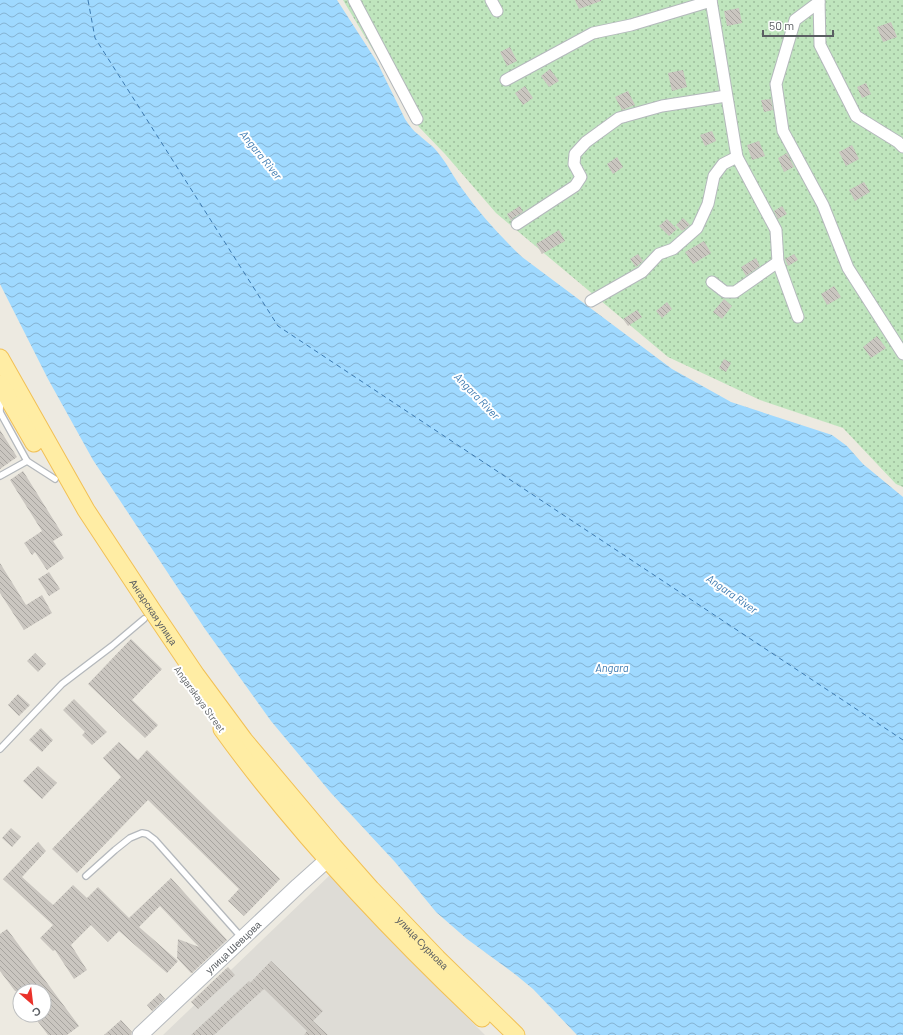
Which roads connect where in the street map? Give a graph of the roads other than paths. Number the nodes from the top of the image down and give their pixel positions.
1 (354, 0) edge
2 (491, 0) edge
3 (711, 0) edge
4 (819, 1) edge
5 (497, 11) dead end
6 (506, 80) dead end
7 (726, 96) junction
8 (417, 119) dead end
9 (903, 147) edge
10 (737, 157) junction
11 (517, 224) dead end
12 (778, 262) junction
13 (712, 282) dead end
14 (592, 301) dead end
15 (798, 317) dead end
16 (903, 354) edge
17 (0, 358) edge
18 (1, 385) edge
19 (0, 411) edge
20 (27, 461) junction
21 (0, 476) edge
22 (55, 479) junction
23 (144, 619) junction
24 (0, 749) edge
25 (330, 854) junction
26 (86, 876) dead end
27 (242, 939) junction
28 (140, 1035) edge
29 (500, 1035) edge
30 (516, 1035) edge

1 - 8 street
2 - 5 street
3 - 6 street
3 - 7 street
4 - 9 street
4 - 16 street
7 - 10 street
7 - 11 street
10 - 12 street
10 - 14 street
12 - 13 street
12 - 15 street
17 - 25 main road, Ангарская улица
18 - 19 lane
18 - 22 main road, Angarskaya Street
19 - 20 lane
20 - 21 lane
20 - 22 lane
22 - 23 main road, Angarskaya Street
23 - 24 lane
23 - 25 main road, Angarskaya Street
25 - 27 main road, улица Шевцова
25 - 29 main road, улица Сурнова
25 - 30 main road, улица Сурнова
26 - 27 lane
27 - 28 main road, улица Шевцова

